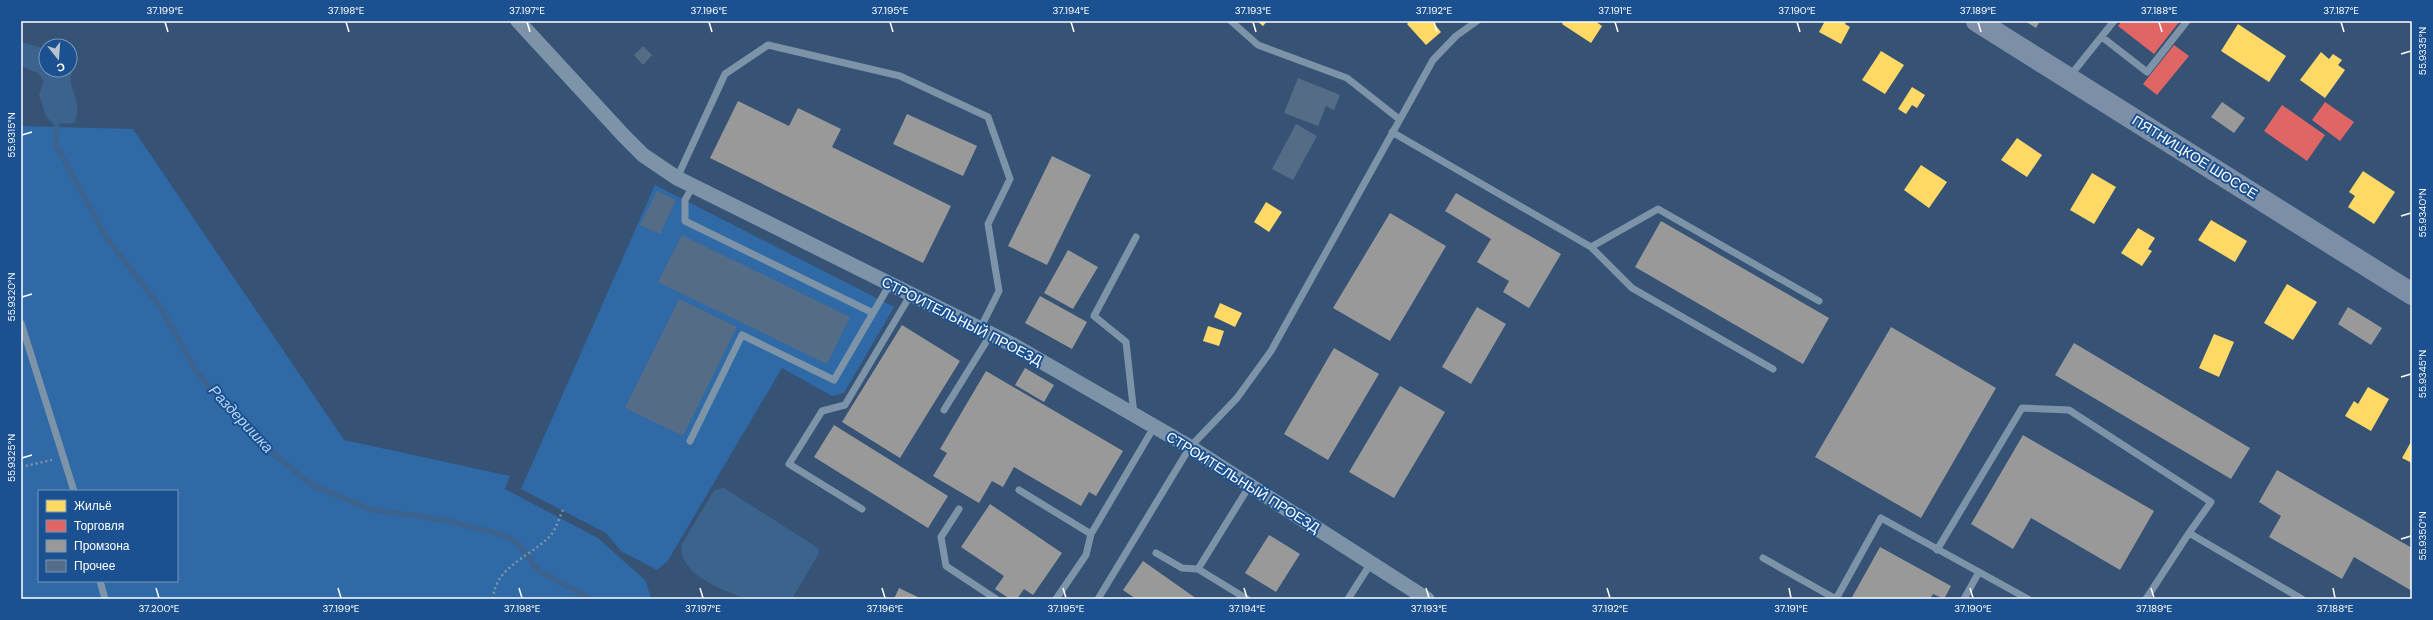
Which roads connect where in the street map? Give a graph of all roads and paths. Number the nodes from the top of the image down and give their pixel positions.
1 (518, 21) edge
2 (1231, 21) edge
3 (1477, 21) edge
4 (1977, 21) edge
5 (2114, 21) edge
6 (2187, 21) edge
7 (2102, 37) junction
8 (2069, 78) junction
9 (1399, 119) junction
10 (1392, 132) junction
11 (678, 178) junction
12 (693, 186) junction
13 (1136, 237) dead end
14 (1591, 247) junction
15 (890, 284) junction
16 (911, 294) junction
17 (2412, 294) edge
18 (1819, 302) dead end
19 (873, 313) junction
20 (21, 323) edge
21 (986, 331) junction
22 (1773, 369) dead end
23 (944, 410) dead end
24 (1134, 415) junction
25 (1154, 427) junction
26 (690, 441) dead end
27 (1190, 447) junction
28 (64, 457) junction
29 (21, 468) edge
30 (1250, 485) junction
31 (74, 490) edge
32 (1019, 490) dead end
33 (862, 509) dead end
34 (959, 509) dead end
35 (563, 510) dead end
36 (2189, 533) junction
37 (1091, 534) junction
38 (1937, 550) junction
39 (1156, 553) dead end
40 (1763, 558) dead end
41 (1371, 563) junction
42 (1198, 569) junction
43 (1979, 572) junction
44 (100, 582) edge
45 (106, 599) edge
46 (493, 599) edge
47 (996, 599) edge
48 (1056, 599) edge
49 (1098, 599) edge
50 (1247, 599) edge
51 (1348, 599) edge
52 (1427, 599) edge
53 (1836, 599) edge
54 (1964, 599) edge
55 (2028, 599) edge
56 (2146, 599) edge
57 (2302, 599) edge

1 - 11 street, СТРОИТЕЛЬНЫЙ ПРОЕЗД
2 - 9 lane
3 - 9 lane
4 - 8 main road, ПЯТНИЦКОЕ ШОССЕ
5 - 7 lane
6 - 7 lane
7 - 8 lane
8 - 17 main road, ПЯТНИЦКОЕ ШОССЕ
9 - 10 lane
10 - 14 lane
10 - 27 lane
11 - 12 street, СТРОИТЕЛЬНЫЙ ПРОЕЗД
11 - 21 lane
12 - 15 street, СТРОИТЕЛЬНЫЙ ПРОЕЗД
12 - 19 lane
13 - 24 lane
14 - 18 lane
14 - 22 lane
15 - 16 street, СТРОИТЕЛЬНЫЙ ПРОЕЗД
15 - 19 lane
16 - 21 street, СТРОИТЕЛЬНЫЙ ПРОЕЗД
16 - 33 lane
19 - 26 lane
20 - 28 lane
21 - 23 lane
21 - 24 street, СТРОИТЕЛЬНЫЙ ПРОЕЗД
24 - 25 street, СТРОИТЕЛЬНЫЙ ПРОЕЗД
25 - 27 street, СТРОИТЕЛЬНЫЙ ПРОЕЗД
25 - 37 lane
27 - 30 street, СТРОИТЕЛЬНЫЙ ПРОЕЗД
27 - 49 lane
28 - 29 path
28 - 31 lane
30 - 41 street, СТРОИТЕЛЬНЫЙ ПРОЕЗД
30 - 42 lane
32 - 37 lane
34 - 47 lane
35 - 46 path
36 - 38 lane
36 - 56 lane
36 - 57 lane
37 - 48 lane
38 - 43 lane
38 - 53 lane
39 - 42 lane
40 - 53 lane
41 - 51 lane
41 - 52 street, СТРОИТЕЛЬНЫЙ ПРОЕЗД
42 - 50 lane
43 - 54 lane
43 - 55 lane
44 - 45 lane

